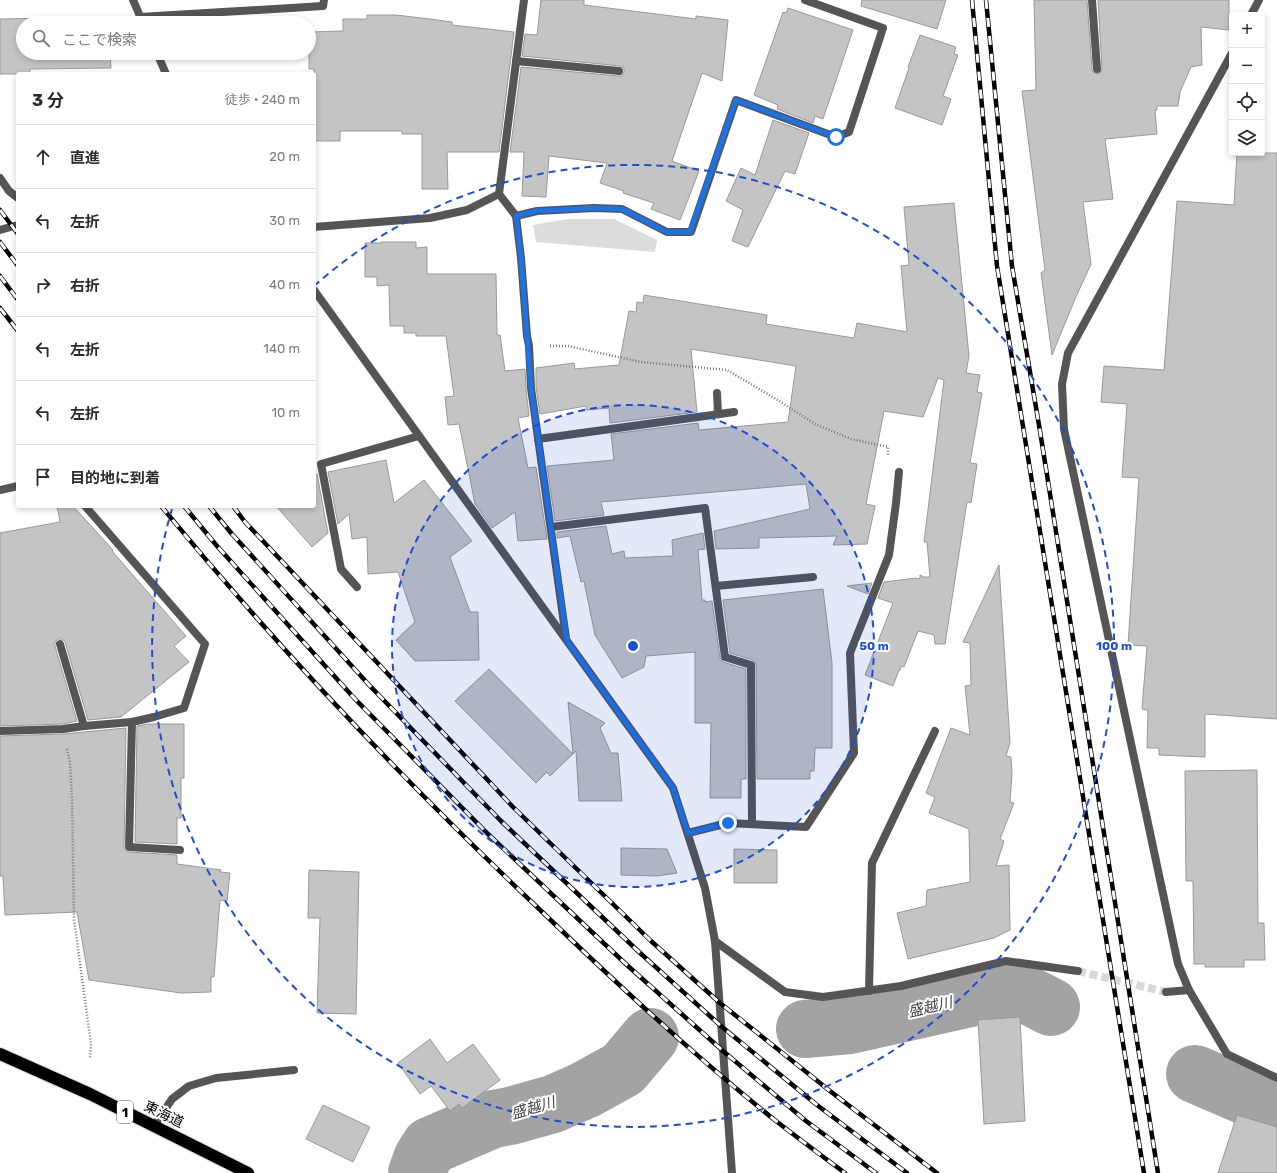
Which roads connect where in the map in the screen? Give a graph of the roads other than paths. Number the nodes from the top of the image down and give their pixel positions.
1 (132, 0) edge
2 (324, 0) edge
3 (524, 0) edge
4 (805, 0) edge
5 (1092, 0) edge
6 (1259, 0) edge
7 (1253, 12) edge
8 (140, 16) edge
9 (194, 16) edge
10 (1229, 58) edge
11 (160, 60) edge
12 (516, 61) junction
13 (1096, 69) dead end
14 (165, 72) edge
15 (619, 72) dead end
16 (0, 178) edge
17 (499, 194) junction
18 (16, 196) edge
19 (516, 216) junction
20 (16, 226) edge
21 (316, 227) edge
22 (0, 230) edge
23 (316, 293) edge
24 (717, 393) dead end
25 (734, 412) dead end
26 (718, 414) junction
27 (419, 436) junction
28 (538, 439) junction
29 (899, 472) dead end
30 (16, 486) edge
31 (0, 490) edge
32 (87, 508) edge
33 (551, 527) junction
34 (813, 576) dead end
35 (716, 586) junction
36 (357, 587) dead end
37 (567, 641) junction
38 (60, 644) dead end
39 (132, 722) junction
40 (84, 726) junction
41 (0, 731) edge
42 (935, 731) dead end
43 (752, 824) junction
44 (688, 833) junction
45 (180, 850) dead end
46 (715, 941) junction
47 (1078, 971) tunnel mouth
48 (1189, 990) junction
49 (869, 991) junction
50 (1166, 992) tunnel mouth
51 (0, 1054) edge
52 (294, 1070) dead end
53 (1277, 1078) edge
54 (154, 1126) junction
55 (248, 1173) edge
56 (732, 1173) edge

1 - 8 street
2 - 9 street
3 - 12 street
4 - 19 street
5 - 13 street
6 - 7 street
10 - 48 street
11 - 14 street
12 - 15 street
12 - 17 street
16 - 18 street
17 - 19 street
17 - 21 street
19 - 28 street
20 - 22 street
23 - 27 street
24 - 26 street
25 - 26 street
26 - 28 street
27 - 36 street
27 - 37 street
28 - 33 street
29 - 43 street
30 - 31 street
32 - 39 street
33 - 35 street
33 - 37 street
34 - 35 street
35 - 43 street
37 - 44 street
38 - 40 street
39 - 40 street
39 - 45 street
40 - 41 street
42 - 49 street
43 - 44 street
44 - 46 street
46 - 49 street
46 - 56 street
47 - 49 street
48 - 50 street
48 - 53 street
51 - 54 highway, 東海道 / 1
52 - 54 street
54 - 55 highway, 東海道 / 1

